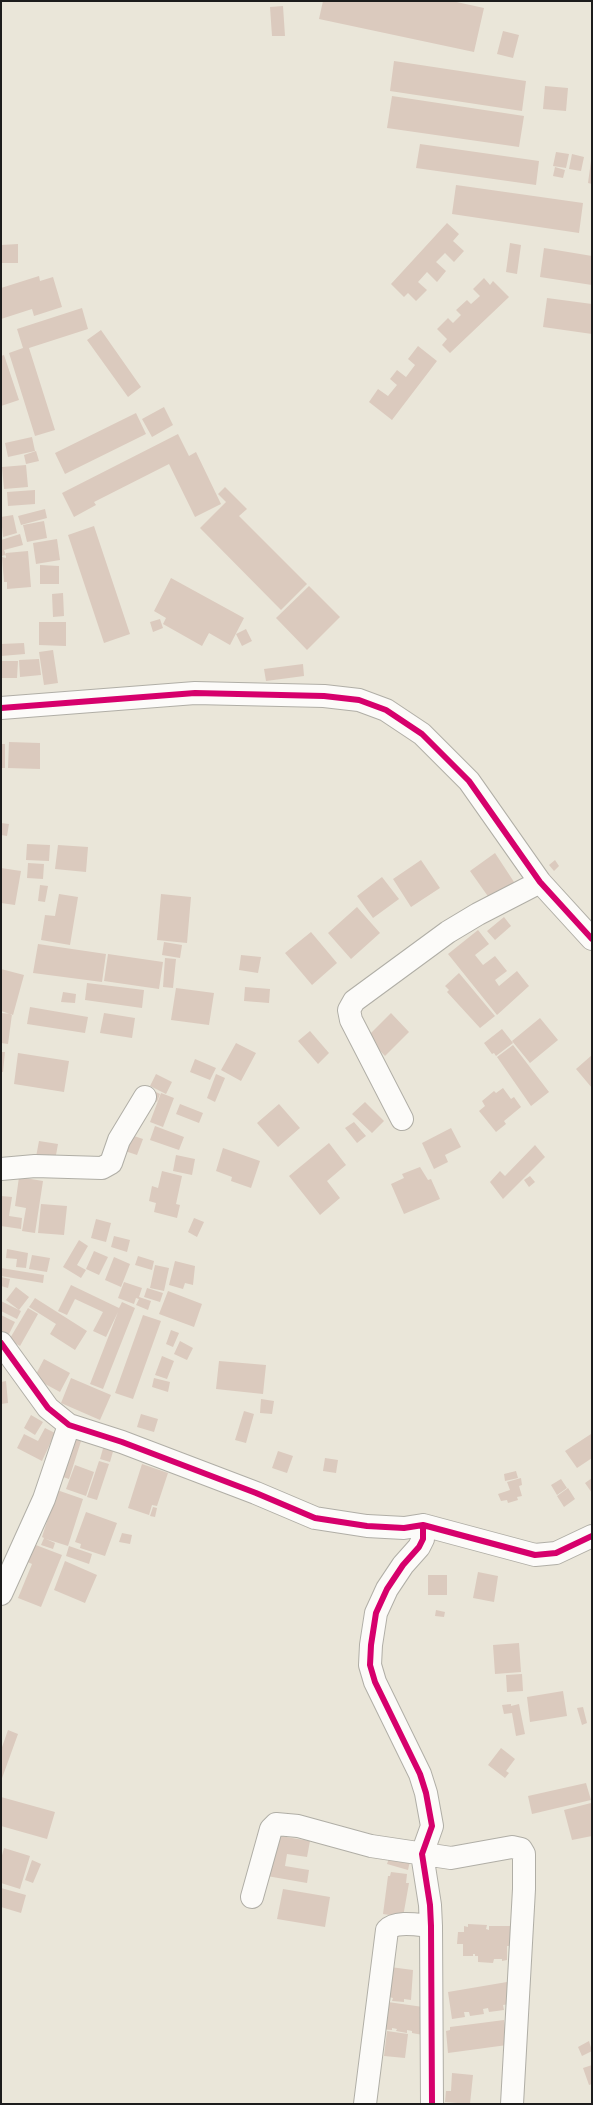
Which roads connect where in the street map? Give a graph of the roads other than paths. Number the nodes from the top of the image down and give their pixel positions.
1 (1, 708) edge
2 (540, 882) junction
3 (592, 939) edge
4 (145, 1097) dead end
5 (402, 1119) dead end
6 (1, 1169) edge
7 (1, 1343) edge
8 (69, 1425) junction
9 (424, 1524) junction
10 (592, 1536) edge
11 (1, 1594) edge
12 (422, 1854) junction
13 (252, 1897) dead end
14 (431, 1926) junction
15 (365, 2104) edge
16 (432, 2104) edge
17 (512, 2104) edge

1 - 2 street
2 - 3 street
2 - 5 street
4 - 6 street
7 - 8 street
8 - 9 street
8 - 11 street
9 - 10 street
9 - 12 street
12 - 13 street
12 - 14 street
12 - 17 street
14 - 15 street
14 - 16 street

